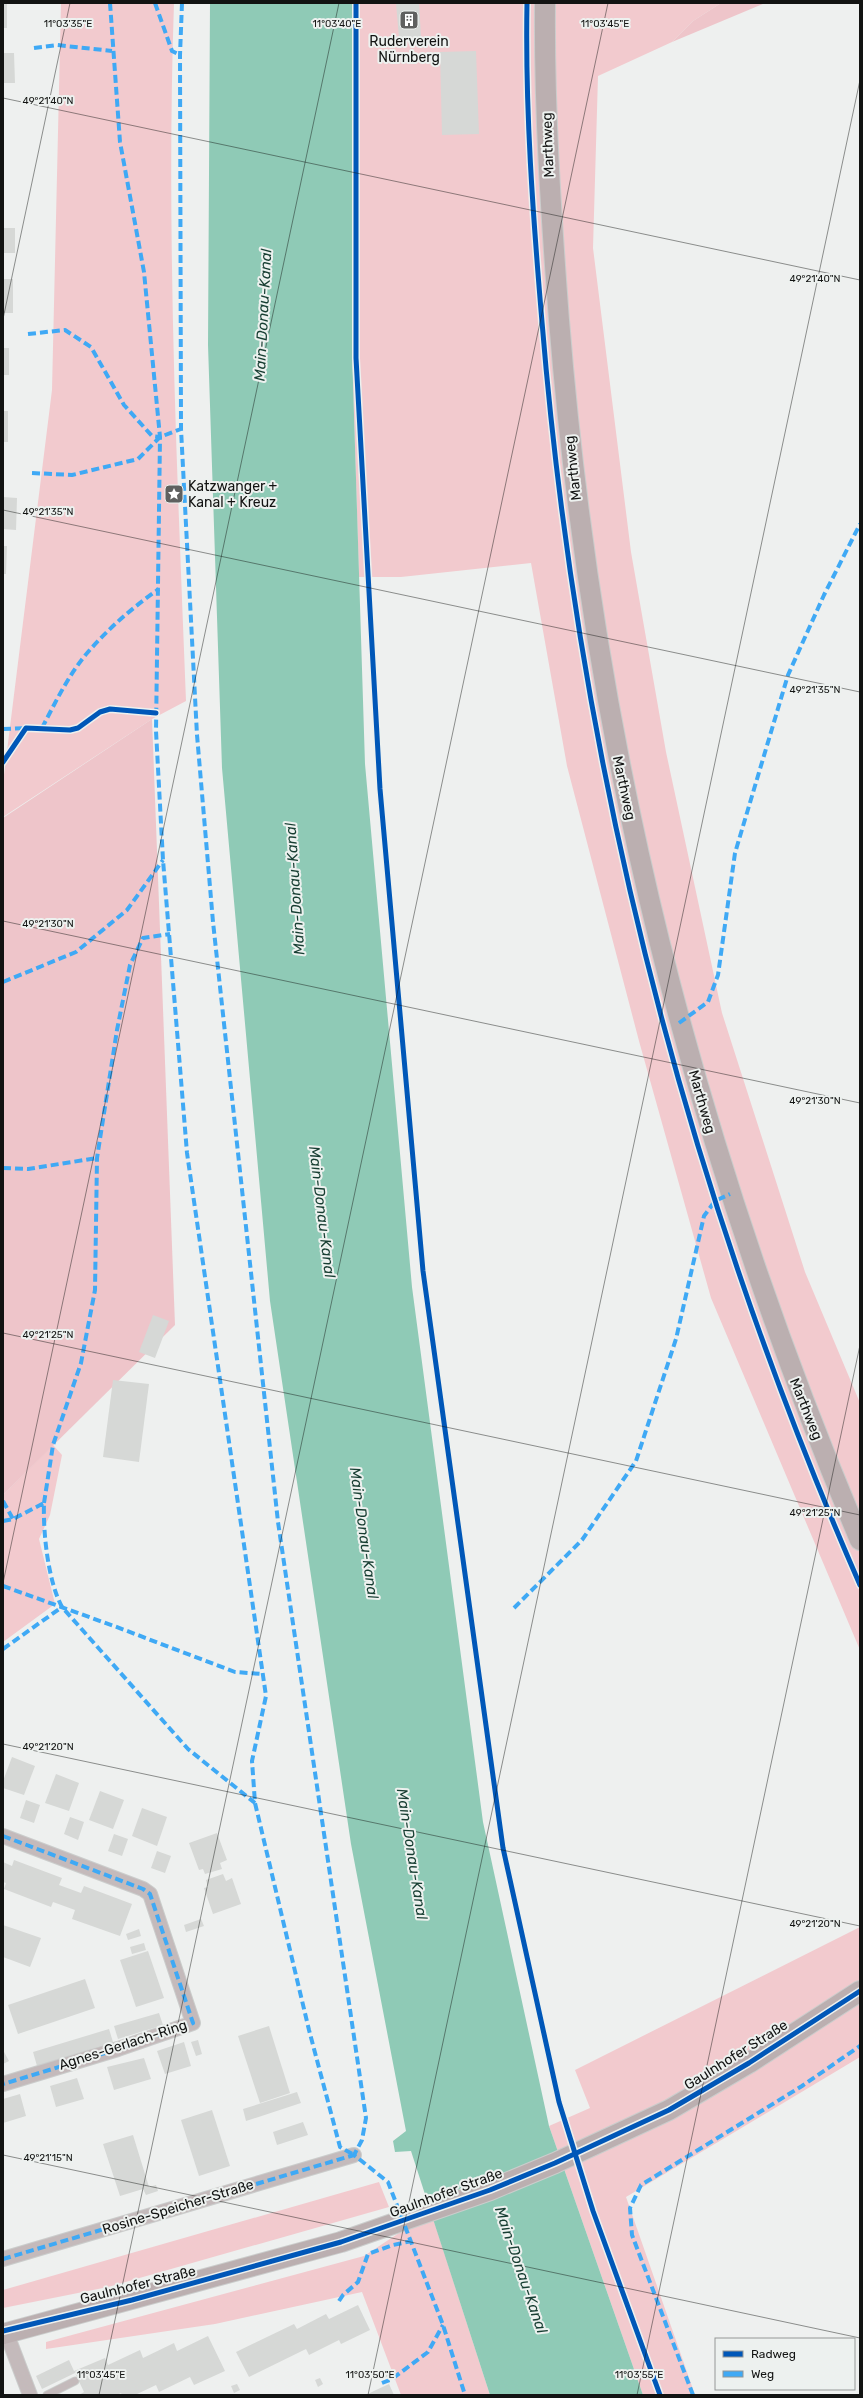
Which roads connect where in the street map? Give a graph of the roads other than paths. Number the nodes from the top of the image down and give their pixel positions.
1 (545, 3) edge
2 (860, 1540) edge
3 (3, 1836) edge
4 (860, 1991) edge
5 (3, 2084) edge
6 (354, 2155) dead end
7 (3, 2259) edge
8 (4, 2332) edge
9 (75, 2381) dead end
10 (30, 2395) edge
11 (47, 2395) edge

1 - 2 main road, Marthweg
3 - 5 street, Agnes-Gerlach-Ring
4 - 8 main road, Gaulnhofer Straße
6 - 7 street, Rosine-Speicher-Straße
8 - 10 street
9 - 11 lane

